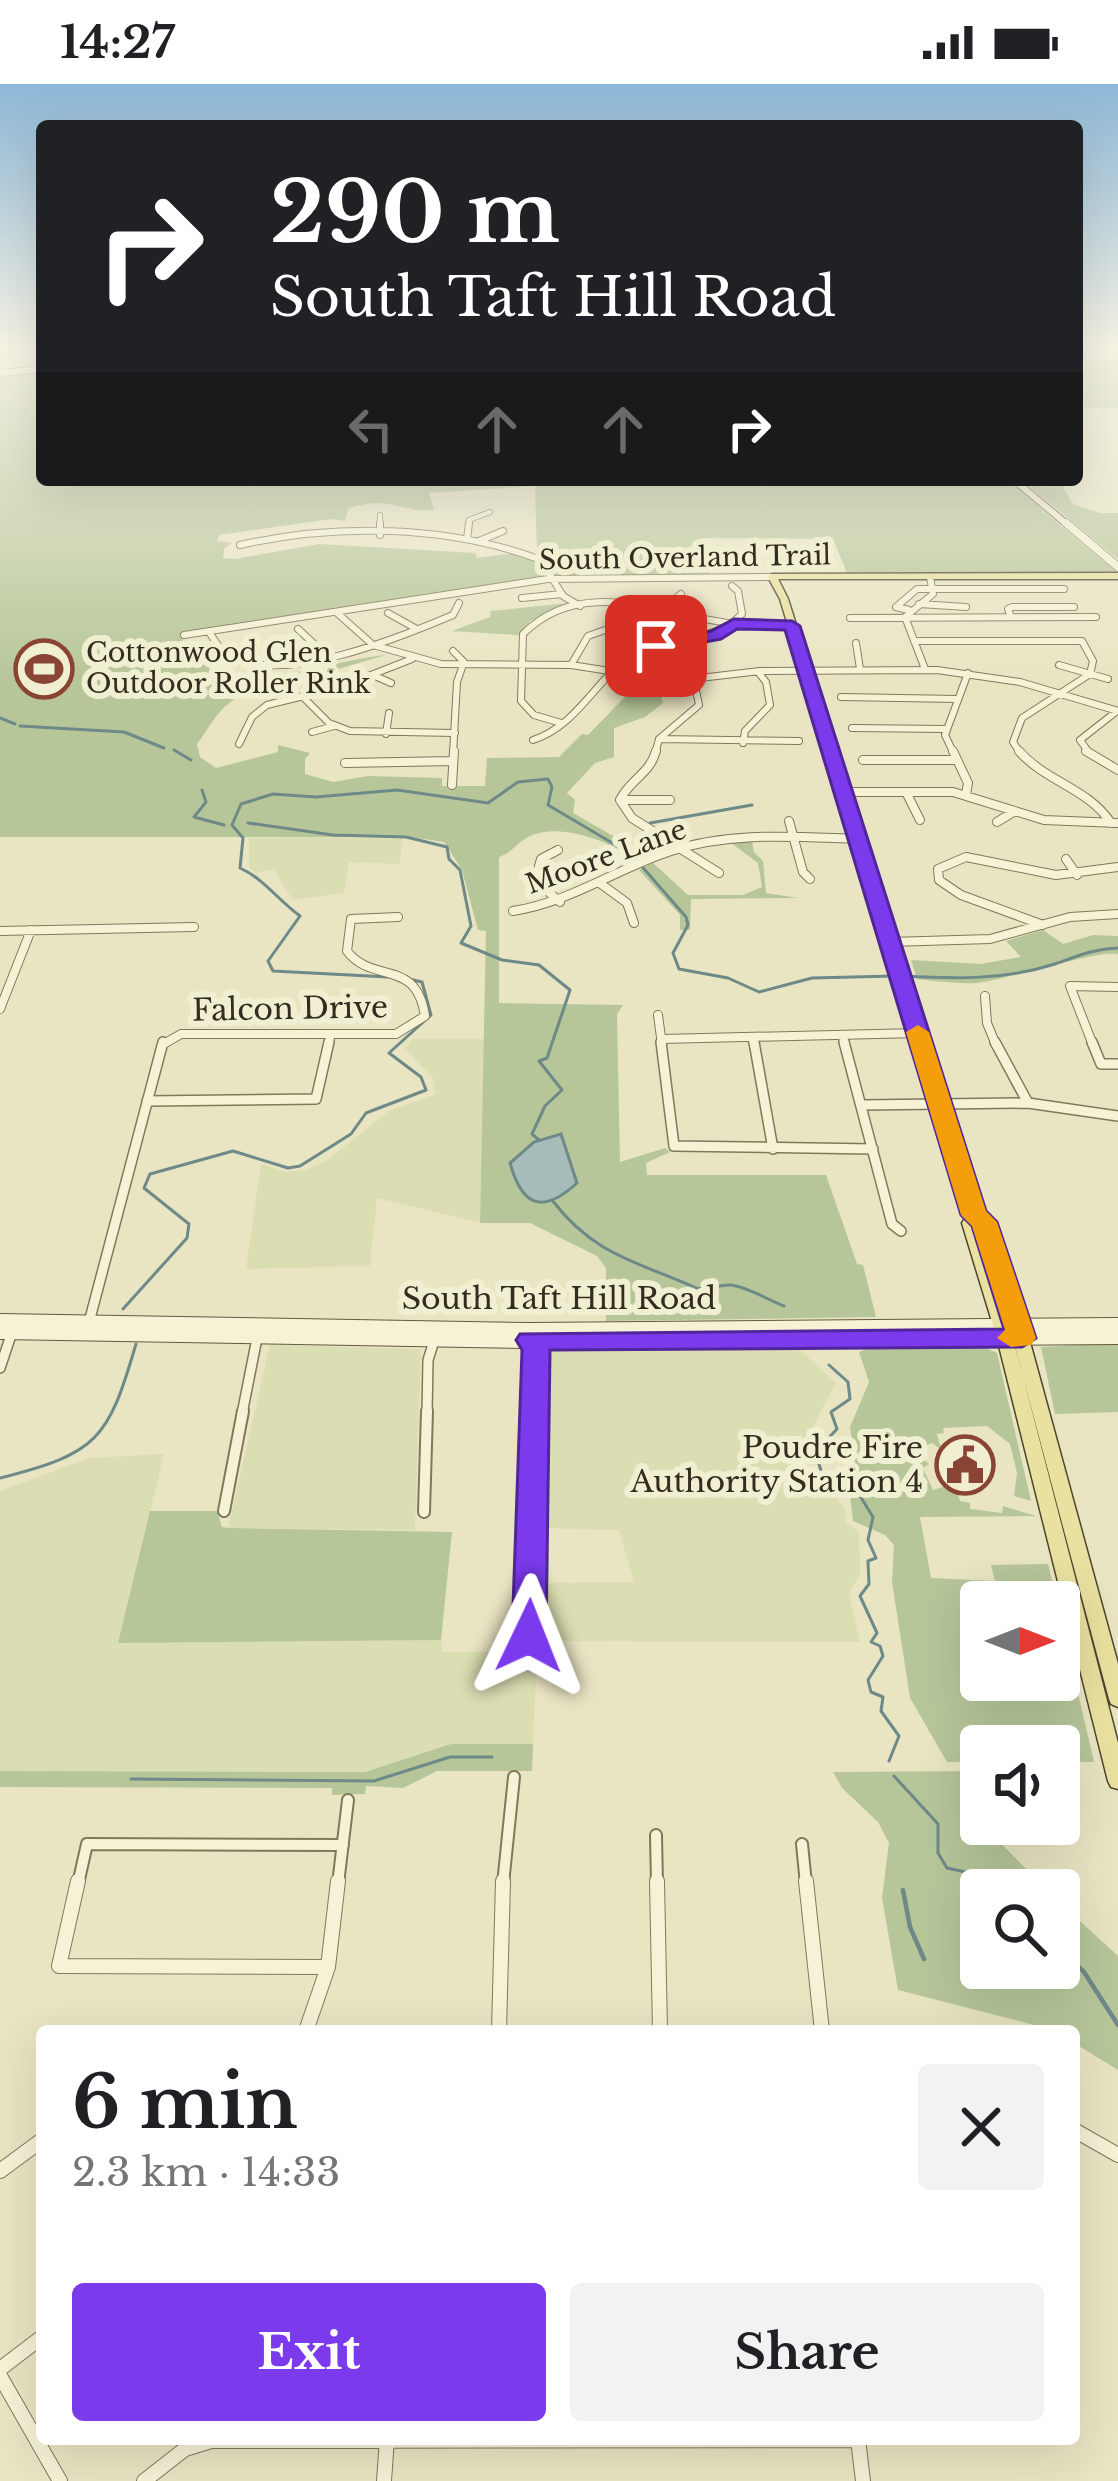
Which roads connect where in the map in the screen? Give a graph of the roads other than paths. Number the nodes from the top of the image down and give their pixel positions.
1 (1020, 486) edge
2 (490, 512) dead end
3 (380, 515) dead end
4 (503, 531) dead end
5 (380, 535) junction
6 (466, 539) junction
7 (478, 541) junction
8 (240, 544) dead end
9 (1118, 572) edge
10 (772, 577) junction
11 (802, 577) junction
12 (930, 577) junction
13 (556, 578) junction
14 (620, 584) dead end
15 (732, 586) dead end
16 (934, 589) junction
17 (781, 590) junction
18 (562, 594) junction
19 (681, 594) dead end
20 (522, 598) dead end
21 (617, 599) junction
22 (459, 602) dead end
23 (920, 604) junction
24 (580, 606) junction
25 (665, 607) junction
26 (966, 607) dead end
27 (1074, 607) junction
28 (336, 612) junction
29 (388, 613) dead end
30 (907, 614) junction
31 (1011, 617) junction
32 (1079, 617) junction
33 (1096, 617) dead end
34 (850, 618) dead end
35 (734, 624) junction
36 (622, 625) dead end
37 (792, 626) junction
38 (416, 628) junction
39 (298, 629) dead end
40 (209, 632) junction
41 (184, 635) dead end
42 (914, 641) junction
43 (856, 643) dead end
44 (373, 645) junction
45 (453, 650) dead end
46 (326, 656) junction
47 (412, 659) junction
48 (1059, 664) dead end
49 (464, 665) junction
50 (522, 665) junction
51 (571, 665) junction
52 (925, 669) junction
53 (615, 670) junction
54 (806, 670) junction
55 (860, 670) junction
56 (758, 672) junction
57 (968, 673) junction
58 (1090, 674) junction
59 (374, 676) junction
60 (1108, 679) dead end
61 (694, 681) junction
62 (391, 683) dead end
63 (1059, 694) junction
64 (302, 696) junction
65 (841, 697) dead end
66 (957, 699) junction
67 (1118, 711) edge
68 (388, 713) dead end
69 (560, 723) junction
70 (334, 726) junction
71 (852, 728) dead end
72 (946, 729) junction
73 (312, 732) dead end
74 (455, 733) junction
75 (386, 734) junction
76 (533, 740) dead end
77 (659, 740) junction
78 (799, 742) dead end
79 (743, 743) junction
80 (238, 744) dead end
81 (863, 760) dead end
82 (955, 760) junction
83 (453, 761) junction
84 (345, 763) dead end
85 (1118, 770) edge
86 (452, 785) dead end
87 (843, 792) junction
88 (906, 792) junction
89 (966, 794) junction
90 (620, 800) junction
91 (670, 800) dead end
92 (1015, 811) junction
93 (920, 820) dead end
94 (789, 821) dead end
95 (997, 822) dead end
96 (1115, 823) edge
97 (796, 838) junction
98 (858, 838) junction
99 (680, 848) junction
100 (558, 850) dead end
101 (933, 858) dead end
102 (1066, 859) dead end
103 (946, 863) junction
104 (1118, 867) edge
105 (719, 873) dead end
106 (1077, 875) junction
107 (810, 879) dead end
108 (601, 884) junction
109 (560, 902) junction
110 (513, 911) dead end
111 (1118, 914) edge
112 (398, 917) dead end
113 (634, 923) dead end
114 (1043, 925) junction
115 (194, 926) dead end
116 (31, 930) junction
117 (0, 931) edge
118 (890, 942) junction
119 (1118, 986) edge
120 (985, 996) dead end
121 (0, 1010) edge
122 (658, 1015) dead end
123 (918, 1033) junction
124 (331, 1034) junction
125 (843, 1037) junction
126 (662, 1039) junction
127 (754, 1039) junction
128 (1118, 1064) edge
129 (147, 1101) junction
130 (940, 1103) junction
131 (1028, 1103) junction
132 (862, 1105) junction
133 (1118, 1116) edge
134 (773, 1149) junction
135 (873, 1149) junction
136 (901, 1231) dead end
137 (1118, 1325) edge
138 (88, 1326) junction
139 (260, 1327) junction
140 (4, 1328) edge
141 (1011, 1331) junction
142 (530, 1335) junction
143 (1118, 1337) edge
144 (435, 1338) junction
145 (0, 1368) edge
146 (224, 1510) dead end
147 (424, 1512) dead end
148 (529, 1636) dead end
149 (1089, 1667) junction
150 (1114, 1668) edge
151 (1118, 1699) edge
152 (514, 1778) dead end
153 (1118, 1781) edge
154 (348, 1800) dead end
155 (656, 1835) dead end
156 (802, 1844) dead end
157 (343, 1845) junction
158 (328, 1967) junction
159 (308, 2025) edge
160 (499, 2025) edge
161 (660, 2025) edge
162 (821, 2025) edge
163 (1080, 2133) edge
164 (36, 2144) edge
165 (1118, 2155) edge
166 (0, 2171) edge
167 (36, 2342) edge
168 (0, 2373) edge
169 (36, 2438) edge
170 (40, 2445) edge
171 (198, 2445) edge
172 (387, 2445) edge
173 (859, 2445) edge
174 (60, 2481) edge
175 (144, 2481) edge
176 (384, 2481) edge
177 (863, 2481) edge

1 - 9 main road
2 - 6 street
3 - 5 street
4 - 7 street
5 - 6 street
5 - 8 street
6 - 7 street
7 - 13 street
9 - 12 main road, South Overland Trail
10 - 11 main road, South Overland Trail
10 - 13 street, South Overland Trail
10 - 17 main road
11 - 12 main road, South Overland Trail
11 - 17 main road
12 - 16 street
13 - 18 street
13 - 28 street, South Overland Trail
14 - 21 street
15 - 35 street
16 - 23 street
16 - 27 street
16 - 30 street
17 - 37 main road
18 - 20 street
18 - 24 street
19 - 25 street
21 - 24 street
21 - 25 street
22 - 38 street
23 - 26 street
23 - 30 street
24 - 50 street
25 - 35 street
27 - 31 street
27 - 32 street
28 - 40 street, South Overland Trail
28 - 44 street
29 - 38 street
30 - 31 street
30 - 34 street
30 - 42 street
31 - 32 street
32 - 33 street
35 - 37 street
35 - 53 street
36 - 51 street
37 - 54 main road
38 - 44 street
39 - 46 street
40 - 41 street, South Overland Trail
40 - 46 street
42 - 52 street
42 - 58 street
43 - 55 street
44 - 46 street
44 - 47 street
45 - 49 street
47 - 49 street
47 - 59 street
48 - 58 street
49 - 50 street
49 - 74 street
50 - 51 street
50 - 69 street
51 - 53 street
52 - 55 street
52 - 57 street
53 - 61 street
53 - 69 street
54 - 55 street
54 - 56 street
54 - 87 main road
56 - 61 street
56 - 79 street
57 - 63 street
57 - 66 street
58 - 60 street
58 - 63 street
59 - 62 street
59 - 64 street
61 - 77 street
63 - 67 street
63 - 96 street
64 - 70 street
64 - 80 street
65 - 66 street
66 - 72 street
67 - 85 street
68 - 75 street
69 - 76 street
70 - 73 street
70 - 75 street
71 - 72 street
72 - 82 street
74 - 75 street
74 - 83 street
77 - 79 street
77 - 90 street
78 - 79 street
81 - 82 street
82 - 89 street
83 - 84 street
83 - 86 street
87 - 88 street
87 - 98 main road
88 - 89 street
88 - 93 street
89 - 92 street
90 - 91 street
90 - 99 street
92 - 95 street
92 - 96 street
94 - 97 street
97 - 98 street, Moore Lane
97 - 99 street, Moore Lane
97 - 107 street
98 - 118 main road
99 - 105 street
99 - 108 street, Moore Lane
100 - 109 street
101 - 103 street
102 - 106 street
103 - 106 street
103 - 114 street
104 - 106 street
108 - 109 street, Moore Lane
108 - 113 street
109 - 110 street, Moore Lane
111 - 114 street
112 - 124 street, Falcon Drive
114 - 118 street
115 - 116 street
116 - 117 street
116 - 121 street
118 - 123 main road
119 - 128 street
120 - 131 street
122 - 126 street
123 - 125 street
123 - 130 main road
124 - 129 street, Falcon Drive
124 - 129 street
125 - 127 street
125 - 132 street
126 - 127 street
126 - 134 street
127 - 134 street
129 - 138 street, Falcon Drive
130 - 131 street
130 - 132 street
130 - 141 main road
131 - 133 street
132 - 135 street
134 - 135 street
135 - 136 street
137 - 141 main road, South Taft Hill Road
138 - 139 main road, South Taft Hill Road
138 - 140 main road, South Taft Hill Road
139 - 142 main road, South Taft Hill Road
139 - 144 main road, South Taft Hill Road
139 - 146 street
140 - 145 street
141 - 142 main road, South Taft Hill Road
141 - 143 main road, South Taft Hill Road
141 - 149 main road
141 - 150 main road
142 - 144 main road, South Taft Hill Road
142 - 148 street
144 - 147 street
149 - 150 street
149 - 153 main road
150 - 151 main road
152 - 160 street
154 - 157 street
155 - 161 street
156 - 162 street
157 - 158 street
157 - 158 street
158 - 159 street
163 - 165 street
164 - 166 street
167 - 168 street
168 - 169 street
170 - 174 street
171 - 175 street
172 - 176 street
173 - 177 street

